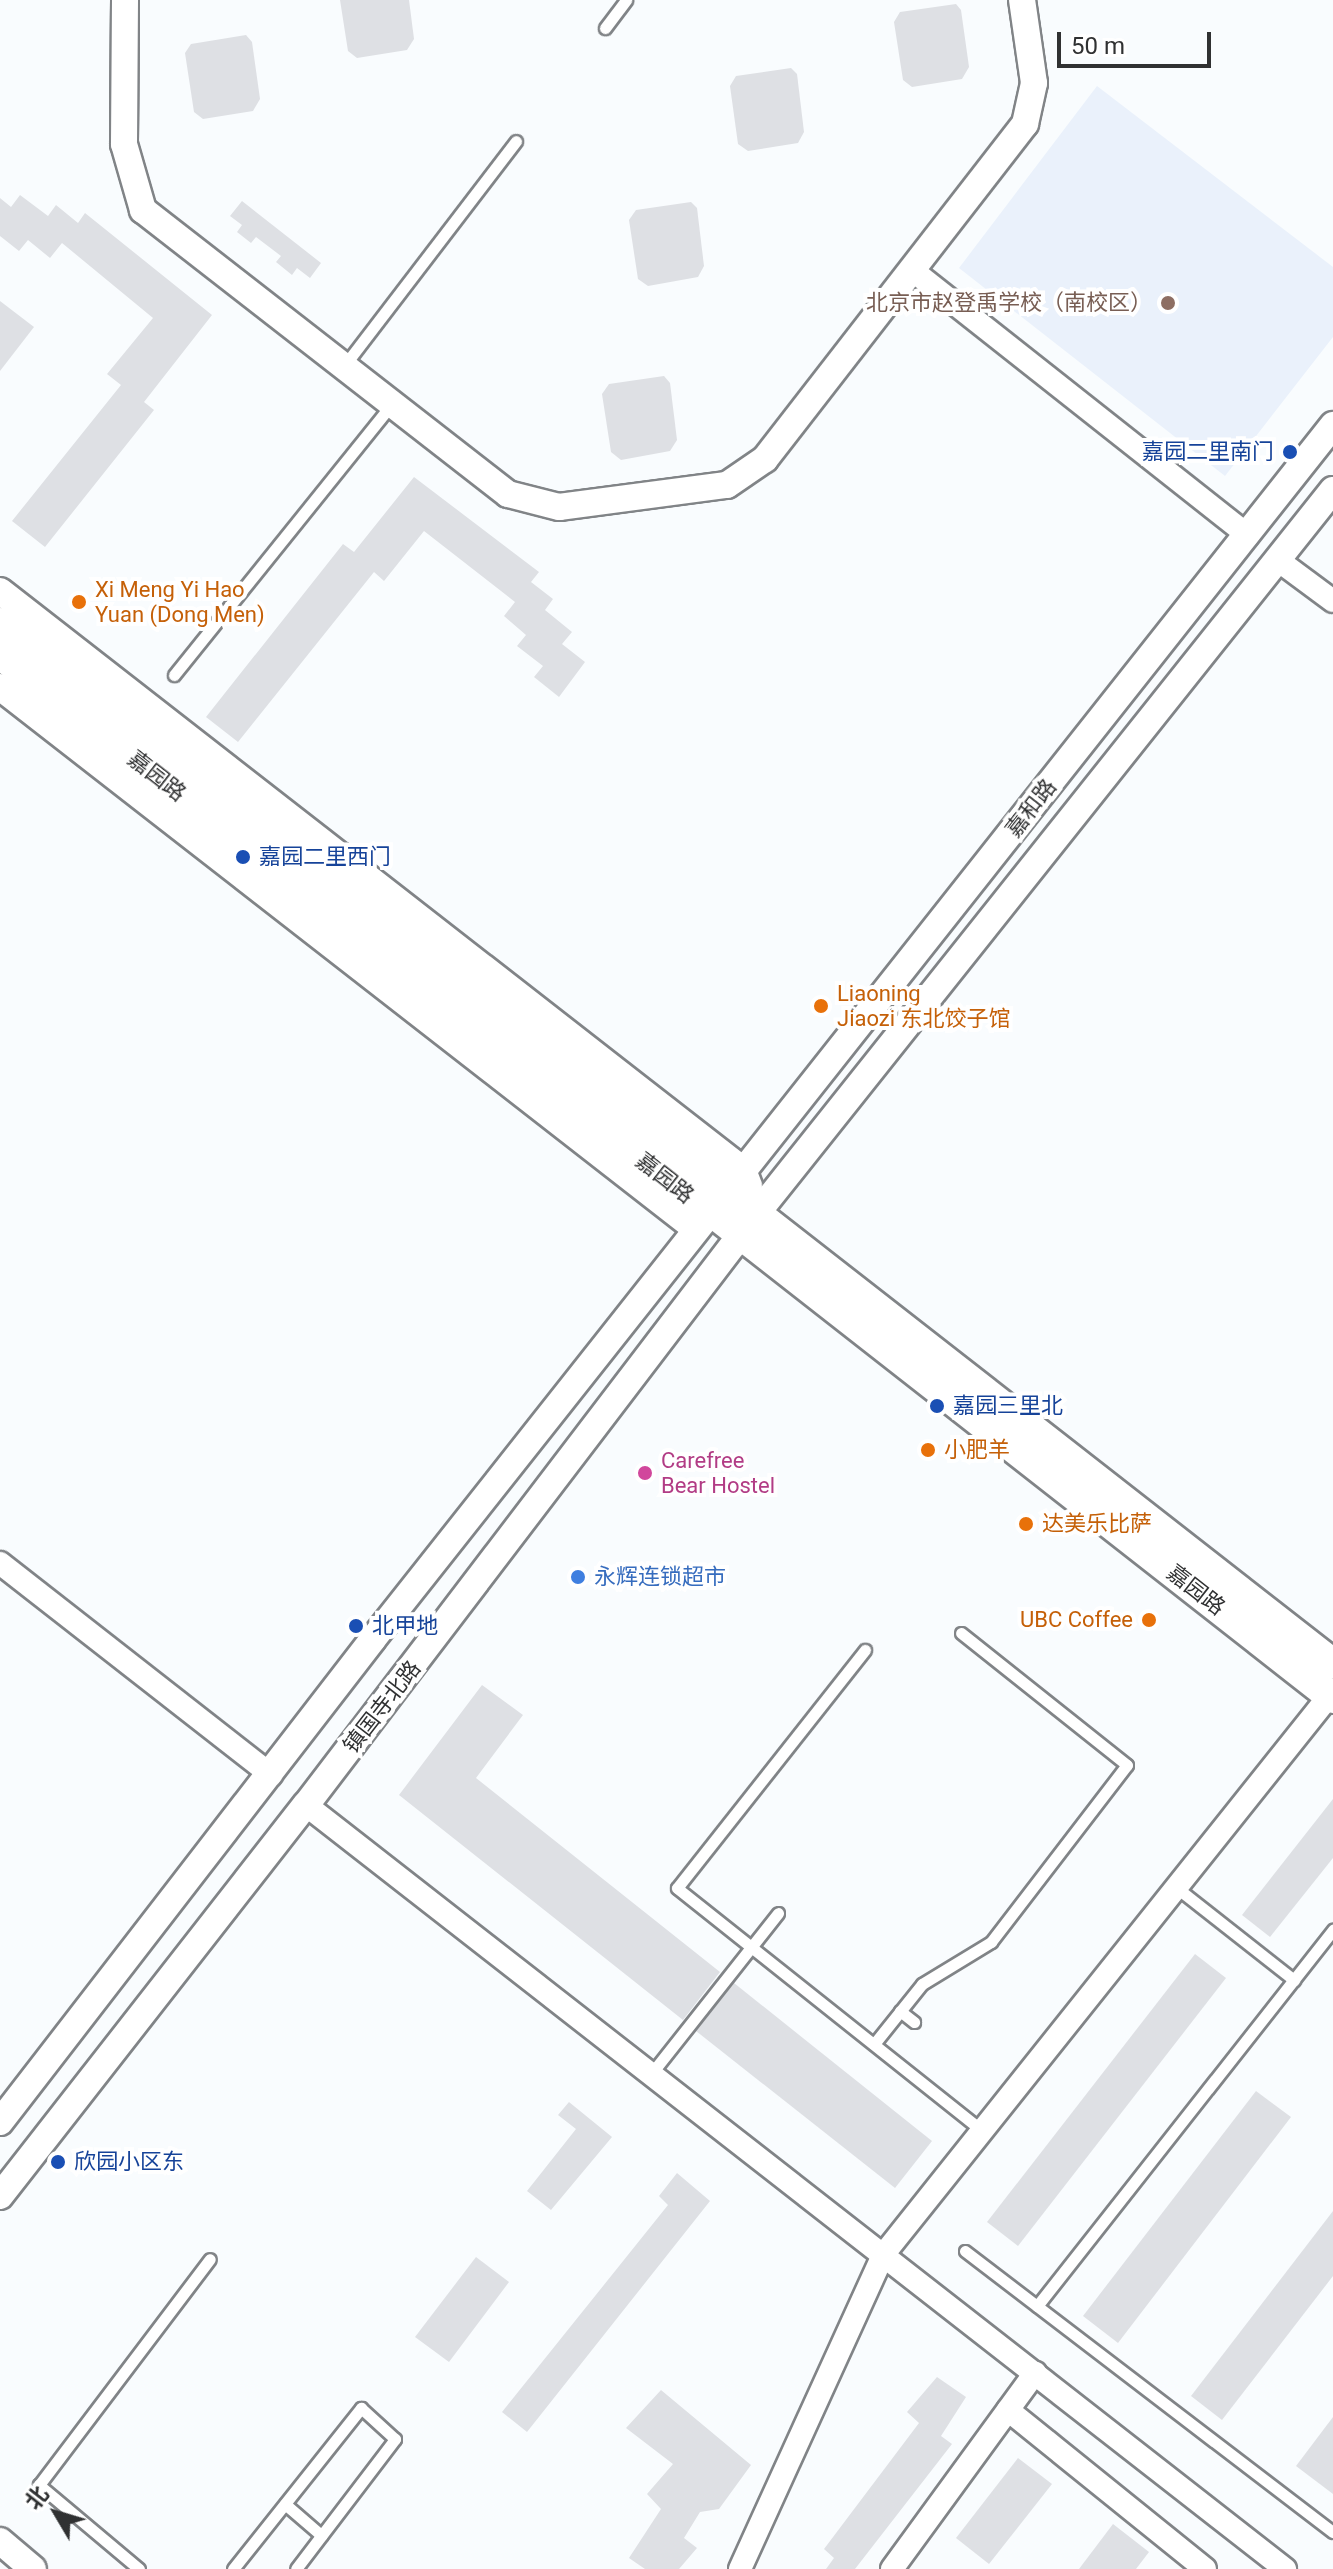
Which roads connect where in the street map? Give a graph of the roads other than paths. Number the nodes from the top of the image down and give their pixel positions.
1 (125, 0) edge
2 (626, 0) edge
3 (1022, 0) edge
4 (605, 28) dead end
5 (516, 141) dead end
6 (912, 270) junction
7 (343, 366) junction
8 (393, 403) junction
9 (1333, 425) edge
10 (1333, 490) edge
11 (1248, 535) junction
12 (1279, 561) junction
13 (0, 591) edge
14 (1333, 601) edge
15 (0, 623) edge
16 (0, 654) edge
17 (174, 675) dead end
18 (0, 687) edge
19 (719, 1200) junction
20 (749, 1224) junction
21 (0, 1563) edge
22 (961, 1633) dead end
23 (865, 1650) dead end
24 (1333, 1664) edge
25 (1332, 1695) edge
26 (271, 1775) junction
27 (306, 1805) junction
28 (1177, 1888) junction
29 (778, 1913) dead end
30 (1333, 1930) edge
31 (752, 1946) junction
32 (1294, 1980) junction
33 (900, 2011) junction
34 (914, 2022) dead end
35 (874, 2044) junction
36 (651, 2074) junction
37 (0, 2122) edge
38 (983, 2131) junction
39 (0, 2196) edge
40 (965, 2251) dead end
41 (883, 2255) junction
42 (210, 2259) dead end
43 (1037, 2306) junction
44 (1035, 2373) junction
45 (1008, 2410) junction
46 (285, 2504) junction
47 (1333, 2532) edge
48 (321, 2535) junction
49 (0, 2541) edge
50 (33, 2569) edge
51 (139, 2569) edge
52 (233, 2569) edge
53 (296, 2569) edge
54 (740, 2569) edge
55 (892, 2569) edge
56 (1205, 2569) edge
57 (1285, 2569) edge

1 - 7 street
2 - 4 lane
3 - 6 street
5 - 7 lane
6 - 8 street
6 - 11 street
7 - 8 street
8 - 17 lane
9 - 11 street, 嘉和路
10 - 12 street, 嘉和路
11 - 19 street, 嘉和路
12 - 14 street
12 - 20 street, 嘉和路
13 - 19 street
15 - 19 main road, 嘉园路
16 - 19 main road, 嘉园路
18 - 19 street
19 - 20 main road
19 - 26 street
20 - 24 main road, 嘉园路
20 - 25 main road, 嘉园路
20 - 27 street, 镇国寺北路
21 - 26 street
22 - 33 lane
23 - 31 lane
25 - 28 street
26 - 37 street
27 - 36 street
27 - 39 street, 镇国寺北路
28 - 32 lane
28 - 38 street
29 - 31 lane
30 - 32 lane
31 - 35 lane
31 - 36 lane
32 - 43 lane
33 - 34 lane
33 - 35 lane
35 - 38 lane
36 - 41 street
38 - 41 street
40 - 43 lane
41 - 44 street
41 - 54 street
42 - 51 lane
43 - 47 lane
44 - 45 street
44 - 57 street
45 - 55 street
45 - 56 street
46 - 48 lane
46 - 48 lane
46 - 52 lane
48 - 53 lane
49 - 50 street

